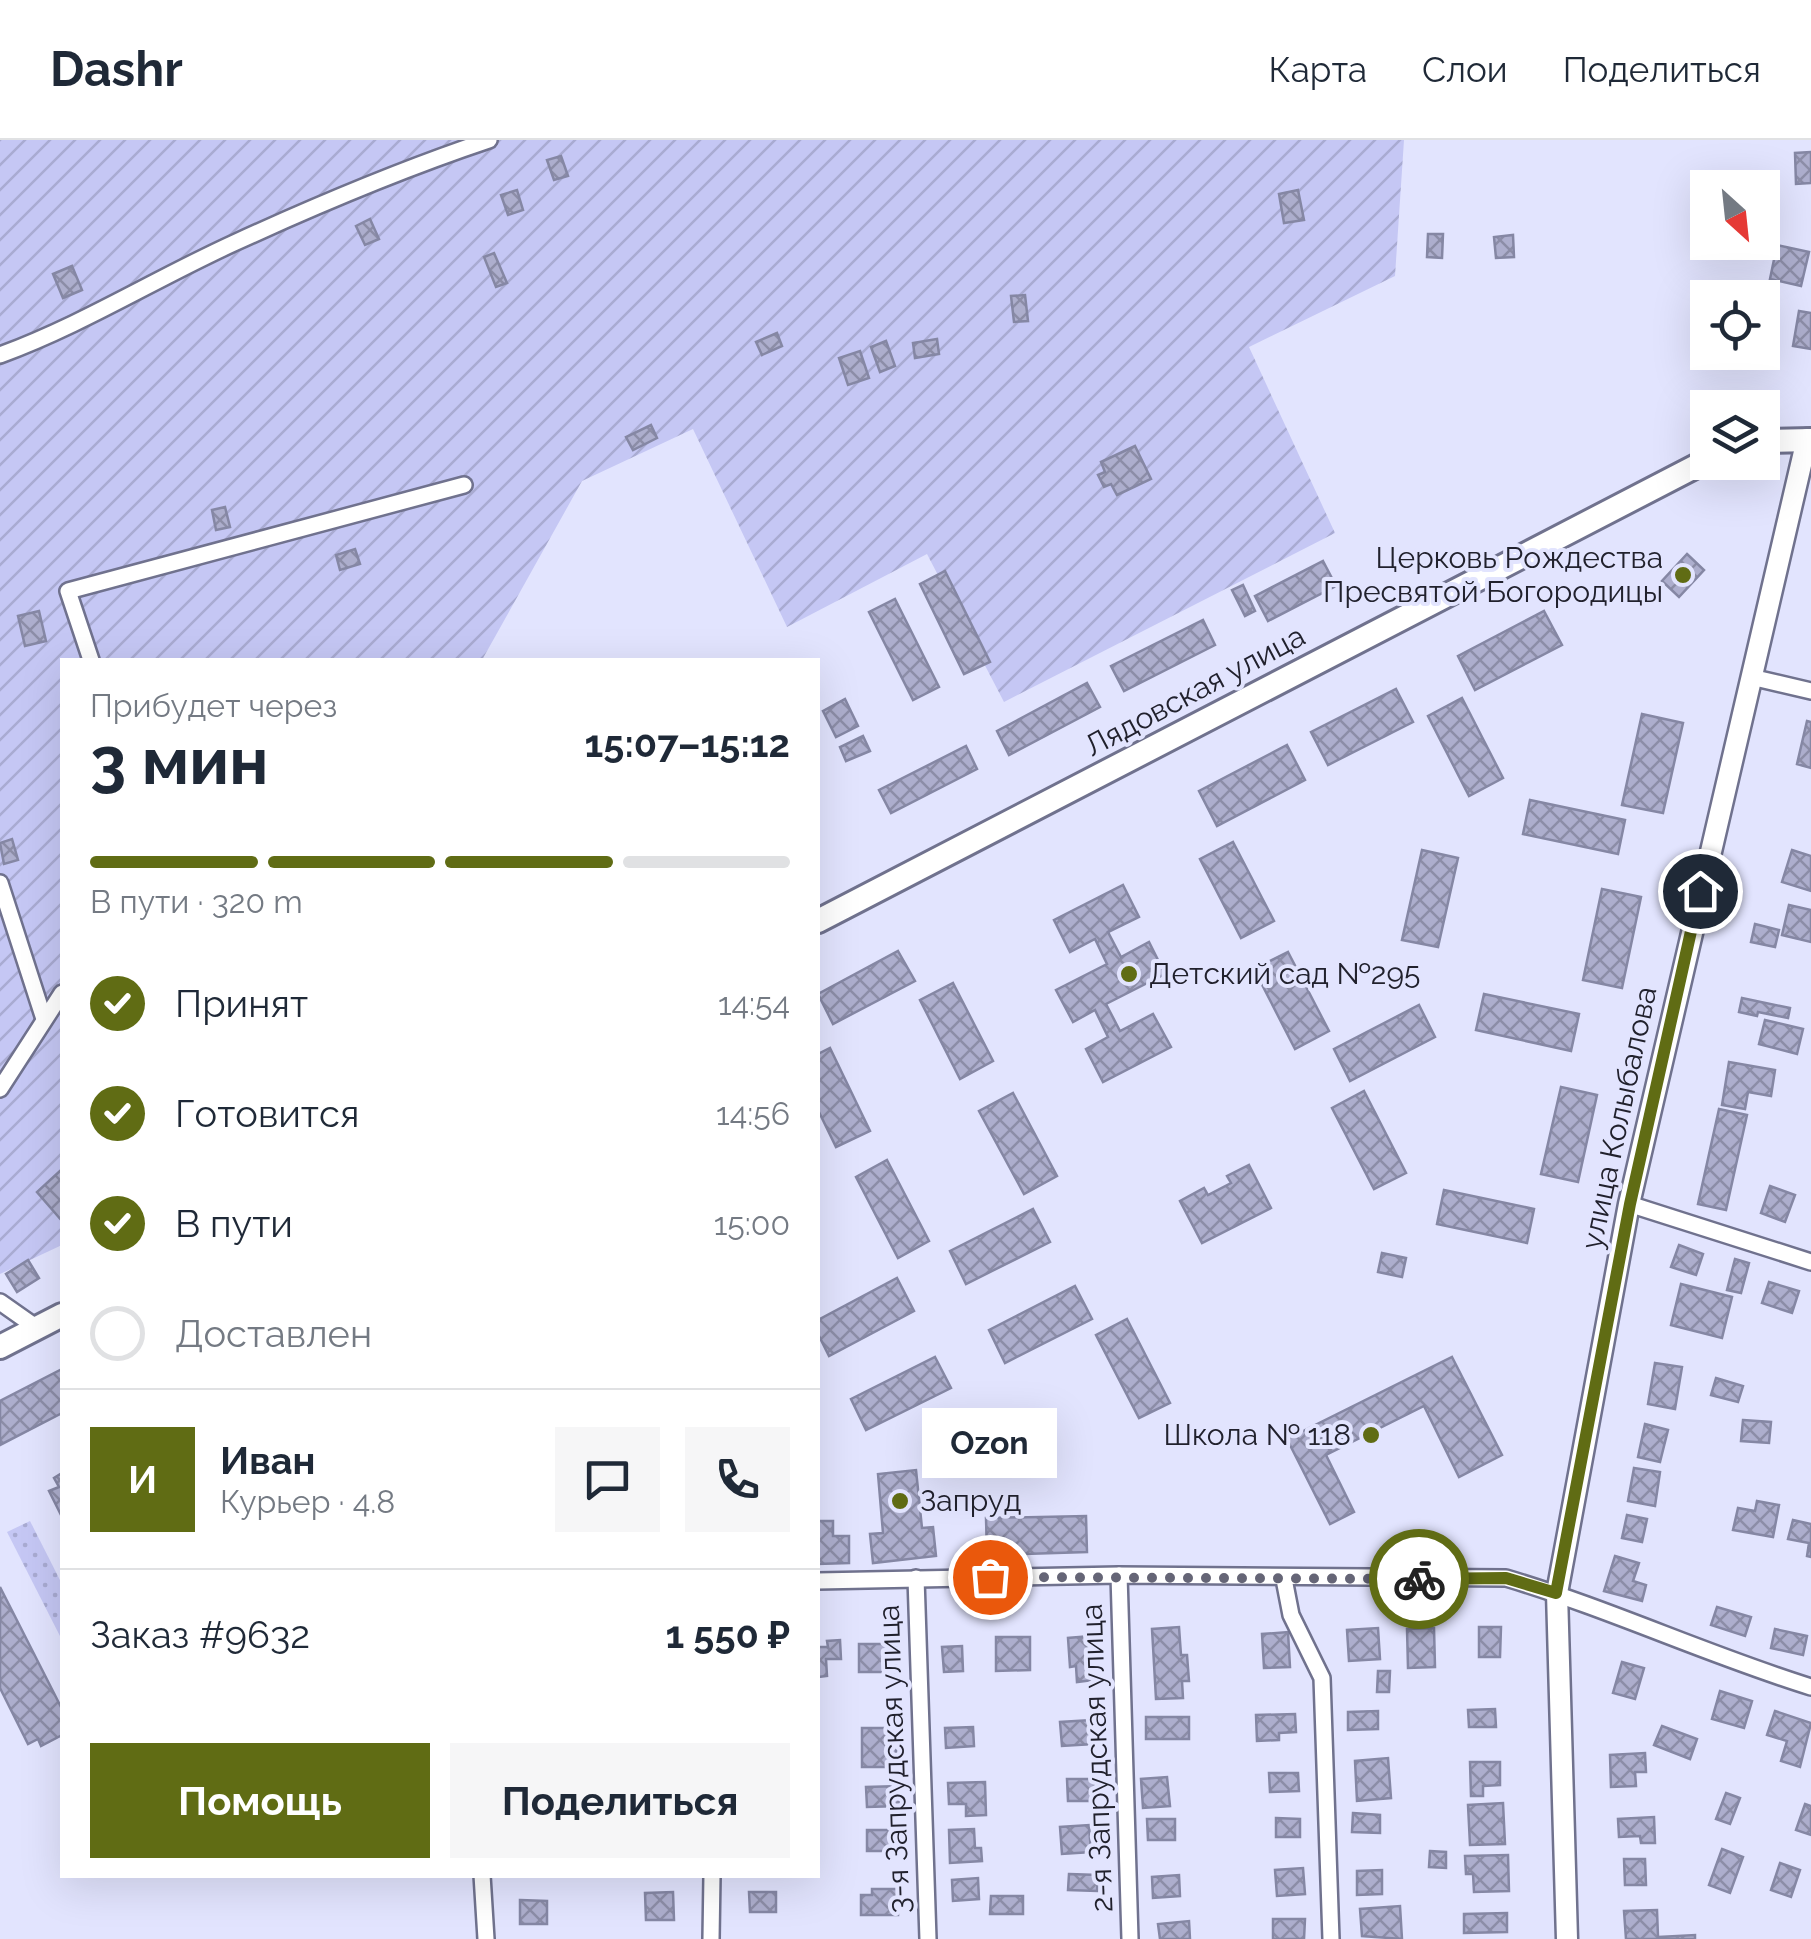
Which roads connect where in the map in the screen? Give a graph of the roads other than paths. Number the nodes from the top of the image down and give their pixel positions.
1 (489, 140) edge
2 (0, 355) edge
3 (1809, 440) edge
4 (1780, 441) edge
5 (1690, 469) edge
6 (464, 485) dead end
7 (90, 658) edge
8 (1750, 677) junction
9 (1811, 691) edge
10 (0, 883) edge
11 (820, 920) edge
12 (60, 996) edge
13 (44, 1019) junction
14 (0, 1089) edge
15 (1630, 1204) junction
16 (1811, 1262) edge
17 (0, 1302) edge
18 (60, 1316) edge
19 (37, 1328) junction
20 (0, 1347) edge
21 (1118, 1575) junction
22 (916, 1578) junction
23 (1284, 1579) junction
24 (820, 1581) edge
25 (1556, 1593) junction
26 (1811, 1688) edge
27 (482, 1878) edge
28 (712, 1878) edge
29 (486, 1939) edge
30 (711, 1939) edge
31 (928, 1939) edge
32 (1130, 1939) edge
33 (1331, 1939) edge
34 (1567, 1939) edge

1 - 2 street
3 - 4 main road
3 - 8 street, улица Колыбалова
5 - 11 main road, Лядовская улица
6 - 7 street
8 - 9 street
8 - 15 street, улица Колыбалова
10 - 13 street
12 - 13 street
13 - 14 street
15 - 16 street
15 - 25 street, улица Колыбалова
17 - 19 street
18 - 19 main road
19 - 20 main road
21 - 22 street
21 - 23 street
21 - 32 street, 2-я Запрудская улица
22 - 24 street
22 - 31 street, 3-я Запрудская улица
23 - 25 street
23 - 33 street
25 - 26 street
25 - 34 street, улица Колыбалова
27 - 29 street
28 - 30 street

